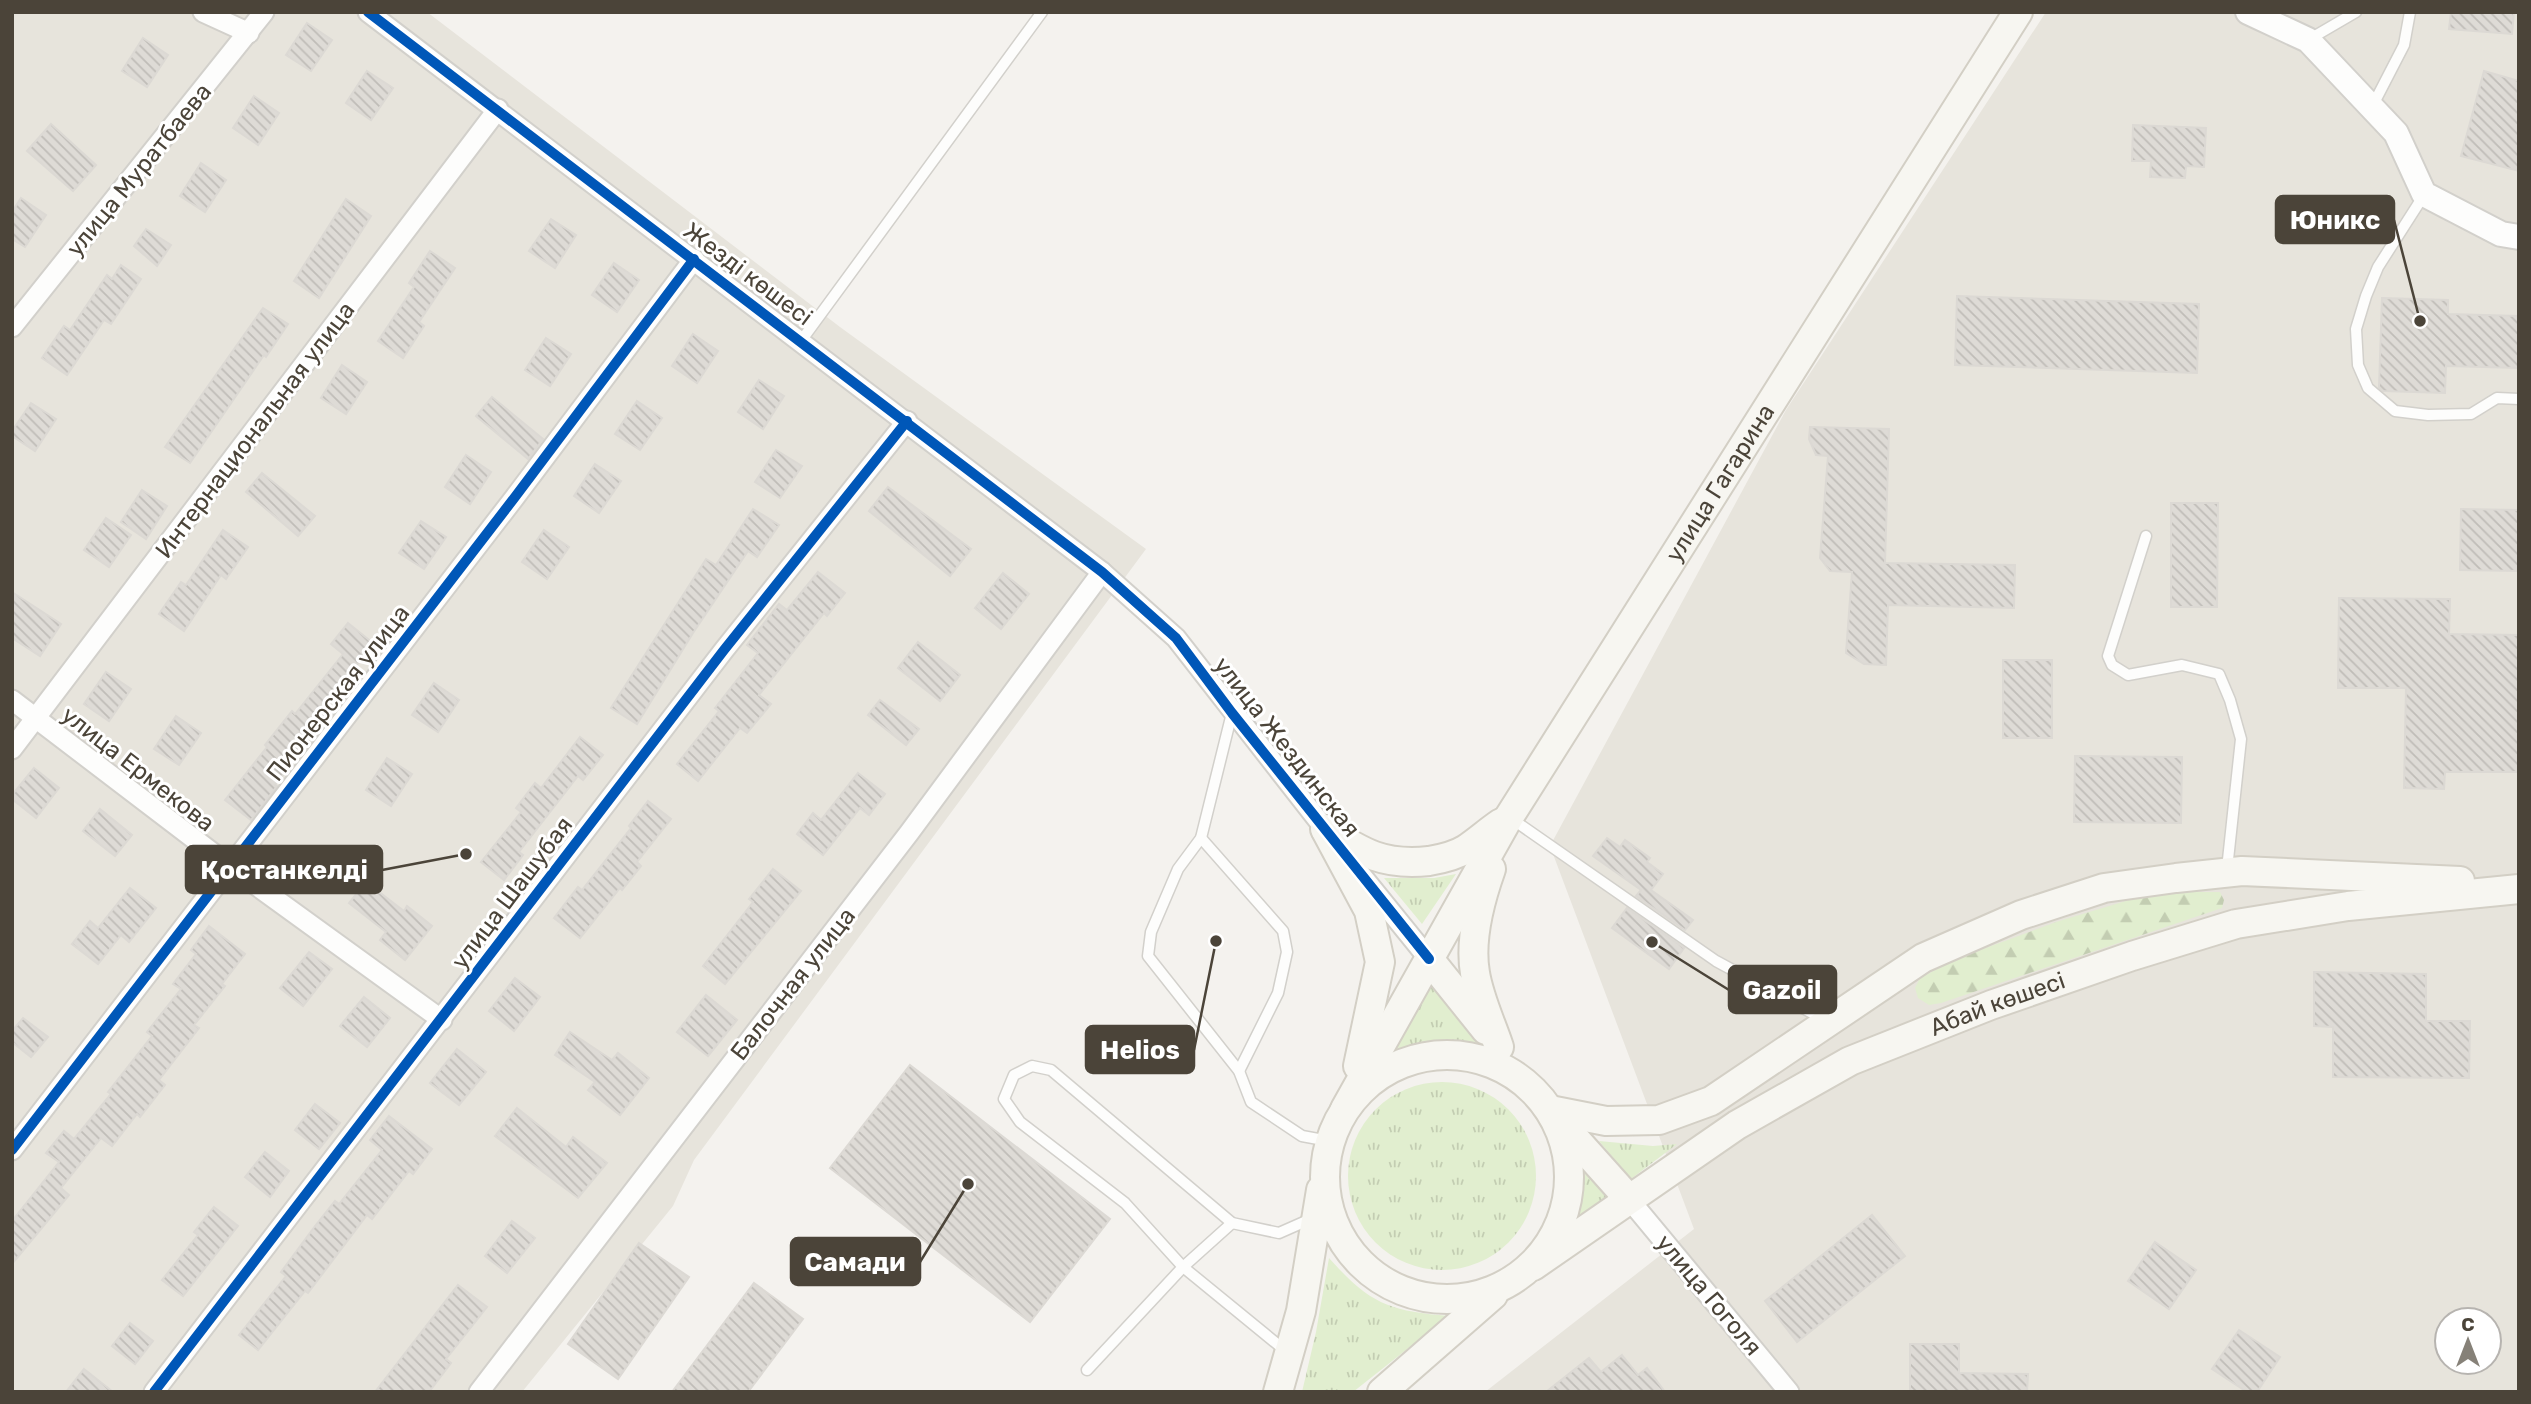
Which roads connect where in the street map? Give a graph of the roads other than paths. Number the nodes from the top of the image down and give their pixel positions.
1 (203, 12) edge
2 (264, 12) edge
3 (368, 12) edge
4 (1042, 12) edge
5 (2018, 12) edge
6 (2248, 12) edge
7 (2356, 12) edge
8 (2410, 12) edge
9 (249, 33) junction
10 (2308, 40) junction
11 (2371, 107) junction
12 (498, 109) junction
13 (2424, 194) junction
14 (2519, 237) edge
15 (694, 259) junction
16 (12, 327) edge
17 (801, 341) junction
18 (2519, 399) edge
19 (907, 421) junction
20 (2146, 536) dead end
21 (1102, 572) junction
22 (12, 700) edge
23 (1232, 713) junction
24 (37, 718) junction
25 (12, 749) edge
26 (1509, 817) junction
27 (1325, 830) junction
28 (1201, 838) junction
29 (231, 867) junction
30 (2226, 873) junction
31 (2519, 887) edge
32 (1429, 959) junction
33 (442, 1020) junction
34 (1829, 1022) junction
35 (1499, 1047) junction
36 (1239, 1071) junction
37 (1542, 1101) junction
38 (1345, 1109) junction
39 (1329, 1141) junction
40 (12, 1150) edge
41 (1324, 1170) junction
42 (1628, 1198) junction
43 (1317, 1216) junction
44 (1232, 1223) junction
45 (1532, 1266) junction
46 (1183, 1267) junction
47 (1501, 1288) junction
48 (1290, 1355) junction
49 (1087, 1370) dead end
50 (154, 1392) edge
51 (479, 1392) edge
52 (1278, 1392) edge
53 (1382, 1392) edge
54 (1789, 1392) edge

1 - 9 street
2 - 9 street, улица Муратбаева
3 - 12 street, Жезді көшесі
4 - 17 lane
5 - 26 main road, улица Гагарина
6 - 10 street
7 - 10 lane
8 - 11 lane
9 - 16 street, улица Муратбаева
10 - 11 street
11 - 13 street
12 - 15 street, Жезді көшесі
12 - 24 street, Интернациональная улица
13 - 14 street
13 - 18 lane
15 - 17 street, Жезді көшесі
15 - 29 street, Пионерская улица
17 - 19 street, Жезді көшесі
19 - 21 street, Жезді көшесі
19 - 33 street, улица Шашубая
20 - 30 lane
21 - 23 street, улица Жездинская
21 - 51 street, Балочная улица
22 - 24 street, улица Ермекова
23 - 27 street, улица Жездинская
23 - 28 lane
24 - 25 street, Интернациональная улица
24 - 29 street, улица Ермекова
26 - 27 main road
26 - 32 main road, улица Гагарина
26 - 34 lane
26 - 35 main road
27 - 32 street, улица Жездинская
27 - 38 main road
28 - 36 lane
28 - 36 lane
29 - 33 street, улица Ермекова
29 - 40 street, Пионерская улица
30 - 31 main road, Абай көшесі
30 - 34 main road, Абай көшесі
31 - 42 main road, Абай көшесі
32 - 35 main road
32 - 38 main road, улица Гагарина
33 - 50 street, улица Шашубая
34 - 37 main road, Абай көшесі
35 - 37 main road
36 - 39 lane
37 - 38 main road
37 - 42 main road
37 - 45 main road
38 - 39 main road
39 - 41 main road
41 - 43 main road
41 - 47 main road
42 - 45 main road, Абай көшесі
42 - 54 street, улица Гоголя
43 - 44 lane
43 - 48 main road
44 - 46 lane
44 - 46 lane
45 - 47 main road
46 - 48 lane
46 - 49 lane
47 - 53 main road
48 - 52 main road

